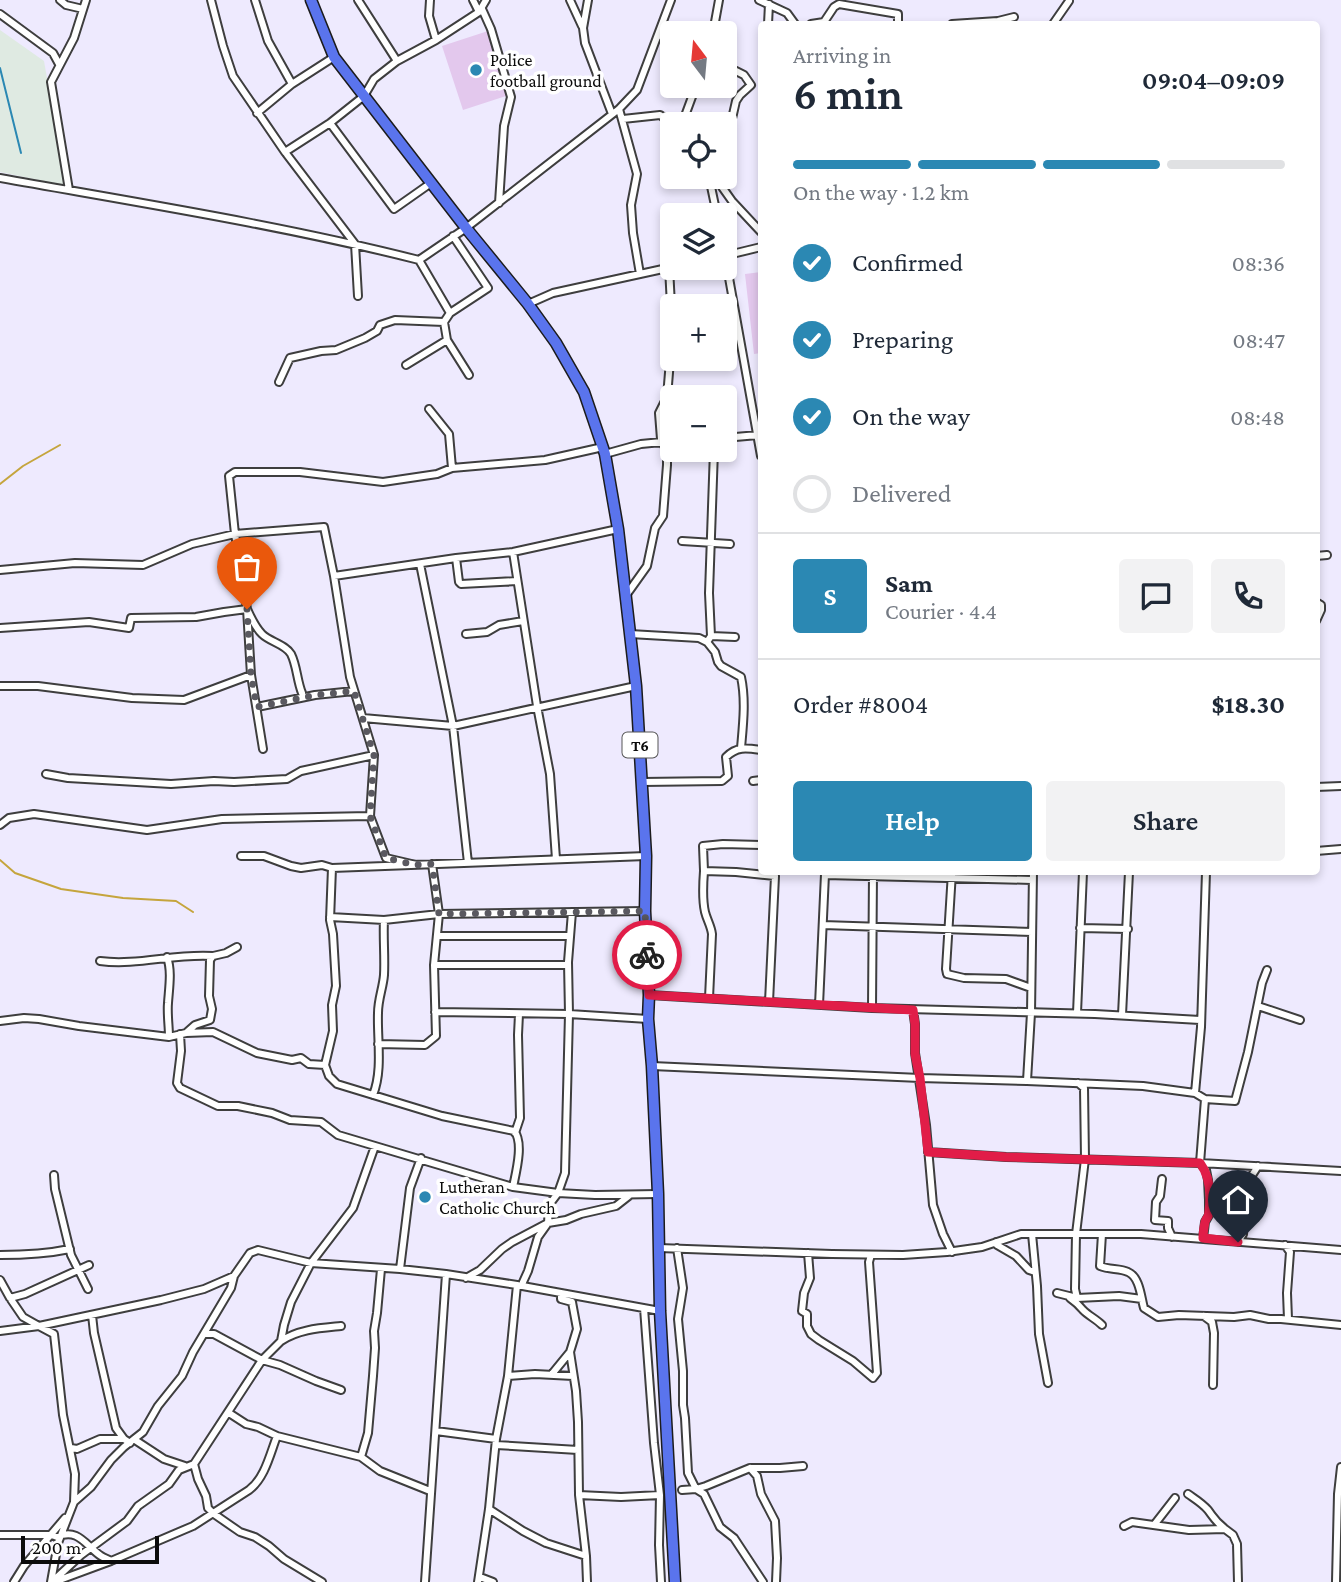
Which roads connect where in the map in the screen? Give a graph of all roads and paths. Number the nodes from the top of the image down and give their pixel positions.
1 (60, 0) edge
2 (86, 0) edge
3 (211, 0) edge
4 (255, 0) edge
5 (311, 0) edge
6 (359, 0) edge
7 (430, 0) edge
8 (473, 0) edge
9 (486, 0) edge
10 (570, 0) edge
11 (588, 0) edge
12 (671, 0) edge
13 (719, 0) edge
14 (759, 0) edge
15 (1069, 1) edge
16 (769, 4) junction
17 (83, 9) junction
18 (480, 11) junction
19 (0, 14) edge
20 (1014, 17) dead end
21 (715, 21) edge
22 (768, 21) edge
23 (793, 21) edge
24 (825, 21) edge
25 (898, 21) edge
26 (986, 21) edge
27 (1055, 21) edge
28 (583, 28) junction
29 (658, 35) joint
30 (436, 40) junction
31 (334, 57) junction
32 (397, 61) junction
33 (59, 64) junction
34 (737, 72) edge
35 (292, 84) junction
36 (364, 96) junction
37 (619, 109) junction
38 (734, 112) edge
39 (257, 113) junction
40 (612, 114) junction
41 (660, 115) edge
42 (623, 118) junction
43 (330, 123) junction
44 (285, 152) junction
45 (0, 178) edge
46 (431, 183) junction
47 (724, 189) edge
48 (69, 190) junction
49 (499, 203) junction
50 (466, 228) junction
51 (758, 229) edge
52 (453, 236) junction
53 (355, 244) junction
54 (758, 248) edge
55 (737, 252) edge
56 (419, 260) junction
57 (660, 269) edge
58 (640, 274) junction
59 (730, 280) edge
60 (358, 296) dead end
61 (528, 304) junction
62 (450, 313) junction
63 (443, 322) junction
64 (447, 340) junction
65 (406, 365) dead end
66 (469, 375) dead end
67 (279, 382) dead end
68 (429, 409) dead end
69 (660, 411) edge
70 (758, 424) edge
71 (758, 429) edge
72 (660, 431) edge
73 (737, 435) edge
74 (660, 441) edge
75 (604, 450) junction
76 (667, 462) edge
77 (714, 462) edge
78 (452, 468) junction
79 (618, 529) junction
80 (235, 534) junction
81 (682, 541) dead end
82 (711, 543) junction
83 (730, 544) dead end
84 (513, 552) junction
85 (1327, 555) dead end
86 (1320, 556) edge
87 (456, 558) junction
88 (420, 564) junction
89 (0, 570) edge
90 (334, 576) junction
91 (517, 580) junction
92 (626, 596) junction
93 (247, 609) junction
94 (523, 621) junction
95 (0, 628) edge
96 (466, 634) dead end
97 (630, 634) junction
98 (735, 637) dead end
99 (709, 639) junction
100 (251, 675) junction
101 (636, 685) junction
102 (0, 686) edge
103 (354, 691) junction
104 (302, 693) dead end
105 (537, 706) junction
106 (257, 707) junction
107 (363, 718) junction
108 (453, 726) junction
109 (741, 748) junction
110 (263, 749) dead end
111 (758, 750) edge
112 (374, 755) junction
113 (46, 774) dead end
114 (758, 780) edge
115 (752, 781) dead end
116 (642, 782) junction
117 (1341, 786) edge
118 (1320, 787) edge
119 (370, 816) junction
120 (0, 825) edge
121 (758, 845) edge
122 (1341, 849) edge
123 (1320, 851) edge
124 (240, 856) dead end
125 (646, 856) junction
126 (556, 859) junction
127 (468, 863) junction
128 (432, 864) junction
129 (416, 865) junction
130 (332, 868) junction
131 (704, 871) junction
132 (758, 873) edge
133 (776, 875) edge
134 (825, 875) edge
135 (872, 875) edge
136 (892, 875) edge
137 (952, 875) edge
138 (1033, 875) edge
139 (1083, 875) edge
140 (1129, 875) edge
141 (1206, 875) edge
142 (1032, 880) junction
143 (645, 911) junction
144 (572, 912) junction
145 (439, 914) junction
146 (330, 917) junction
147 (384, 920) junction
148 (823, 925) junction
149 (872, 927) junction
150 (1080, 928) junction
151 (1128, 929) junction
152 (948, 930) junction
153 (1032, 932) junction
154 (437, 936) junction
155 (570, 936) junction
156 (237, 947) dead end
157 (214, 956) junction
158 (167, 957) junction
159 (100, 961) dead end
160 (434, 965) junction
161 (568, 965) junction
162 (1267, 970) dead end
163 (1031, 988) junction
164 (649, 995) junction
165 (709, 998) junction
166 (769, 1002) junction
167 (819, 1005) junction
168 (1258, 1006) junction
169 (872, 1008) junction
170 (913, 1010) junction
171 (435, 1012) junction
172 (1031, 1013) junction
173 (1077, 1013) junction
174 (519, 1014) junction
175 (569, 1014) junction
176 (1122, 1015) junction
177 (648, 1019) junction
178 (1200, 1020) junction
179 (1300, 1020) dead end
180 (0, 1021) edge
181 (183, 1033) junction
182 (169, 1037) junction
183 (378, 1044) junction
184 (325, 1065) junction
185 (652, 1066) junction
186 (920, 1078) junction
187 (1027, 1081) junction
188 (1077, 1082) junction
189 (1195, 1093) junction
190 (373, 1095) junction
191 (1205, 1099) junction
192 (515, 1133) junction
193 (375, 1146) junction
194 (928, 1152) junction
195 (421, 1158) junction
196 (1085, 1158) junction
197 (1200, 1163) junction
198 (1258, 1166) junction
199 (1341, 1171) edge
200 (54, 1175) dead end
201 (1162, 1180) dead end
202 (513, 1187) junction
203 (558, 1193) junction
204 (631, 1194) junction
205 (658, 1194) junction
206 (548, 1223) junction
207 (1032, 1234) junction
208 (1076, 1234) junction
209 (1102, 1234) junction
210 (1172, 1237) junction
211 (1203, 1238) junction
212 (996, 1242) junction
213 (1238, 1242) junction
214 (1285, 1245) junction
215 (659, 1248) junction
216 (677, 1248) junction
217 (70, 1249) junction
218 (1341, 1250) edge
219 (952, 1251) junction
220 (808, 1253) junction
221 (0, 1255) edge
222 (871, 1255) junction
223 (312, 1263) junction
224 (89, 1265) dead end
225 (380, 1269) junction
226 (400, 1269) junction
227 (78, 1270) junction
228 (1035, 1272) junction
229 (446, 1275) junction
230 (234, 1276) junction
231 (467, 1278) junction
232 (0, 1280) edge
233 (520, 1284) junction
234 (88, 1289) dead end
235 (561, 1293) junction
236 (1056, 1293) dead end
237 (10, 1298) junction
238 (1073, 1298) junction
239 (1142, 1299) junction
240 (644, 1308) junction
241 (660, 1311) junction
242 (92, 1315) junction
243 (1204, 1316) junction
244 (1288, 1320) junction
245 (1102, 1325) dead end
246 (1341, 1325) edge
247 (39, 1326) junction
248 (341, 1326) dead end
249 (0, 1331) edge
250 (204, 1335) junction
251 (281, 1341) junction
252 (570, 1352) junction
253 (262, 1360) junction
254 (552, 1374) junction
255 (508, 1376) junction
256 (573, 1376) junction
257 (1048, 1383) dead end
258 (1213, 1385) dead end
259 (341, 1390) dead end
260 (229, 1413) junction
261 (436, 1431) junction
262 (277, 1436) junction
263 (129, 1441) junction
264 (496, 1442) junction
265 (71, 1448) junction
266 (578, 1450) junction
267 (361, 1457) junction
268 (1341, 1458) edge
269 (191, 1465) junction
270 (1341, 1465) edge
271 (803, 1466) dead end
272 (750, 1468) junction
273 (696, 1489) junction
274 (682, 1490) dead end
275 (430, 1491) junction
276 (1188, 1494) dead end
277 (1339, 1494) edge
278 (579, 1495) junction
279 (660, 1495) junction
280 (1175, 1498) dead end
281 (74, 1502) junction
282 (489, 1509) junction
283 (69, 1514) junction
284 (214, 1514) junction
285 (1154, 1525) junction
286 (1124, 1526) dead end
287 (1225, 1529) junction
288 (0, 1535) edge
289 (52, 1535) junction
290 (61, 1535) junction
291 (92, 1547) junction
292 (586, 1556) junction
293 (111, 1561) junction
294 (479, 1580) edge
295 (14, 1582) edge
296 (52, 1582) edge
297 (321, 1582) edge
298 (425, 1582) edge
299 (494, 1582) edge
300 (587, 1582) edge
301 (661, 1582) edge
302 (675, 1582) edge
303 (763, 1582) edge
304 (776, 1582) edge
305 (1238, 1582) edge
306 (1336, 1582) edge

1 - 17 street
2 - 17 street
3 - 39 street
4 - 35 street
5 - 31 highway, T6
6 - 32 street
7 - 30 street
8 - 18 street
9 - 18 street
10 - 28 street
11 - 28 street
12 - 29 street
13 - 21 street
14 - 16 street
15 - 27 street
16 - 22 street
16 - 23 street
17 - 33 street
18 - 30 street
18 - 49 street
19 - 33 street
20 - 26 street
24 - 25 street
28 - 40 street
29 - 37 street
30 - 32 street
31 - 35 street
31 - 36 highway, T6
32 - 36 street
33 - 48 street
34 - 38 street
35 - 39 street
36 - 43 street
36 - 46 highway, T6
37 - 40 street
37 - 42 street
39 - 44 street
40 - 49 street
41 - 42 street
42 - 58 street
43 - 44 street
43 - 46 street
44 - 53 street
45 - 48 street
46 - 50 highway, T6
47 - 51 street
48 - 53 street
49 - 50 street
50 - 52 street
50 - 61 highway, T6
52 - 56 street
52 - 62 street
53 - 56 street
53 - 60 street
54 - 55 street
56 - 62 street
57 - 58 street
58 - 61 street
59 - 70 street
61 - 75 highway, T6
62 - 63 street
63 - 64 street
63 - 67 street
64 - 65 street
64 - 66 street
68 - 78 street
69 - 72 street
71 - 73 street
74 - 75 street
75 - 78 street
75 - 79 highway, T6
76 - 92 street
77 - 82 street
78 - 80 street
79 - 84 street
79 - 92 highway, T6
80 - 89 street
80 - 90 street
80 - 93 street
81 - 82 street
82 - 83 street
82 - 99 street
84 - 87 street
84 - 91 street
85 - 86 street
87 - 88 street
87 - 91 street
88 - 90 street
88 - 108 street
90 - 103 street
91 - 94 street
92 - 97 highway, T6
93 - 95 street
93 - 100 street
93 - 104 street
94 - 96 street
94 - 105 street
97 - 99 street
97 - 101 highway, T6
98 - 99 street
99 - 109 street
100 - 102 street
100 - 106 street
101 - 105 street
101 - 116 highway, T6
103 - 106 street
103 - 107 street
105 - 108 street
105 - 126 street
106 - 110 street
107 - 108 street
107 - 112 street
108 - 127 street
109 - 111 street
109 - 116 street
112 - 113 street
112 - 119 street
114 - 115 street
116 - 125 highway, T6
117 - 118 street
119 - 120 street
119 - 129 street
121 - 131 street
122 - 123 street
124 - 130 street
125 - 126 street
125 - 143 highway, T6
126 - 127 street
127 - 128 street
128 - 129 street
128 - 145 street
129 - 130 street
130 - 146 street
131 - 132 street
131 - 165 street
133 - 166 street
134 - 148 street
135 - 149 street
136 - 137 street
137 - 142 street
137 - 152 street
138 - 142 street
139 - 150 street
140 - 151 street
141 - 178 street
142 - 153 street
143 - 144 street
143 - 164 highway, T6
144 - 145 street
144 - 155 street
145 - 147 street
145 - 154 street
146 - 147 street
146 - 184 street
147 - 183 street
148 - 149 street
148 - 167 street
149 - 152 street
149 - 169 street
150 - 151 street
150 - 173 street
151 - 176 street
152 - 153 street
152 - 163 street
153 - 163 street
154 - 155 street
154 - 160 street
155 - 161 street
156 - 157 street
157 - 158 street
157 - 181 street
158 - 159 street
158 - 182 street
160 - 161 street
160 - 171 street
161 - 175 street
162 - 168 street
163 - 172 street
164 - 165 street
164 - 177 highway, T6
165 - 166 street
166 - 167 street
167 - 169 street
168 - 179 street
168 - 191 street
169 - 170 street
170 - 172 street
170 - 186 street
171 - 174 street
171 - 183 street
172 - 173 street
172 - 187 street
173 - 176 street
174 - 175 street
174 - 192 street
175 - 177 street
175 - 203 street
176 - 178 street
177 - 185 highway, T6
178 - 189 street
180 - 182 street
181 - 182 street
181 - 184 street
181 - 193 street
183 - 190 street
184 - 190 street
185 - 186 street
185 - 205 highway, T6
186 - 187 street
186 - 194 street
187 - 188 street
188 - 189 street
188 - 196 street
189 - 191 street
190 - 192 street
191 - 197 street
192 - 202 street
193 - 195 street
193 - 223 street
194 - 196 street
194 - 219 street
195 - 202 street
195 - 226 street
196 - 197 street
196 - 208 street
197 - 198 street
197 - 211 street
198 - 199 street
198 - 213 street
200 - 217 street
201 - 210 street
202 - 203 street
203 - 204 street
203 - 206 street
204 - 205 street
204 - 206 street
205 - 215 highway, T6
206 - 231 street
206 - 233 street
207 - 208 street
207 - 212 street
207 - 228 street
208 - 209 street
208 - 238 street
209 - 210 street
209 - 239 street
210 - 211 street
211 - 213 street
212 - 219 street
212 - 228 street
213 - 214 street
214 - 218 street
214 - 244 street
215 - 216 street
215 - 241 highway, T6
216 - 220 street
216 - 273 street
217 - 221 street
217 - 227 street
219 - 222 street
220 - 222 street
220 - 222 street
223 - 225 street
223 - 230 street
223 - 251 street
224 - 227 street
225 - 226 street
225 - 267 street
226 - 229 street
227 - 234 street
227 - 237 street
228 - 257 street
229 - 231 street
229 - 261 street
230 - 242 street
230 - 250 street
231 - 233 street
232 - 237 street
233 - 235 street
233 - 255 street
235 - 240 street
235 - 252 street
236 - 238 street
237 - 247 street
238 - 239 street
238 - 245 street
239 - 243 street
240 - 241 street
240 - 279 street
241 - 302 highway, T6
242 - 247 street
242 - 263 street
243 - 244 street
243 - 258 street
244 - 246 street
247 - 249 street
247 - 265 street
248 - 251 street
250 - 253 street
250 - 263 street
251 - 253 street
252 - 254 street
252 - 256 street
253 - 259 street
253 - 260 street
254 - 255 street
254 - 256 street
255 - 264 street
256 - 266 street
260 - 262 street
260 - 269 street
261 - 264 street
261 - 275 street
262 - 267 street
262 - 284 street
263 - 265 street
263 - 269 street
263 - 281 street
264 - 266 street
264 - 282 street
265 - 281 street
266 - 278 street
267 - 275 street
268 - 270 street
269 - 284 street
269 - 291 street
270 - 277 street
271 - 272 street
272 - 273 street
272 - 304 street
273 - 274 street
273 - 303 street
275 - 298 street
276 - 287 street
277 - 306 street
278 - 279 street
278 - 292 street
279 - 301 street
280 - 285 street
281 - 283 street
282 - 292 street
282 - 294 street
283 - 289 street
283 - 290 street
284 - 293 street
284 - 297 street
285 - 286 street
285 - 287 street
287 - 305 street
288 - 289 street
289 - 290 street
289 - 295 street
290 - 291 street
290 - 296 street
291 - 293 street
291 - 296 street
292 - 300 street
293 - 296 street
294 - 299 street

